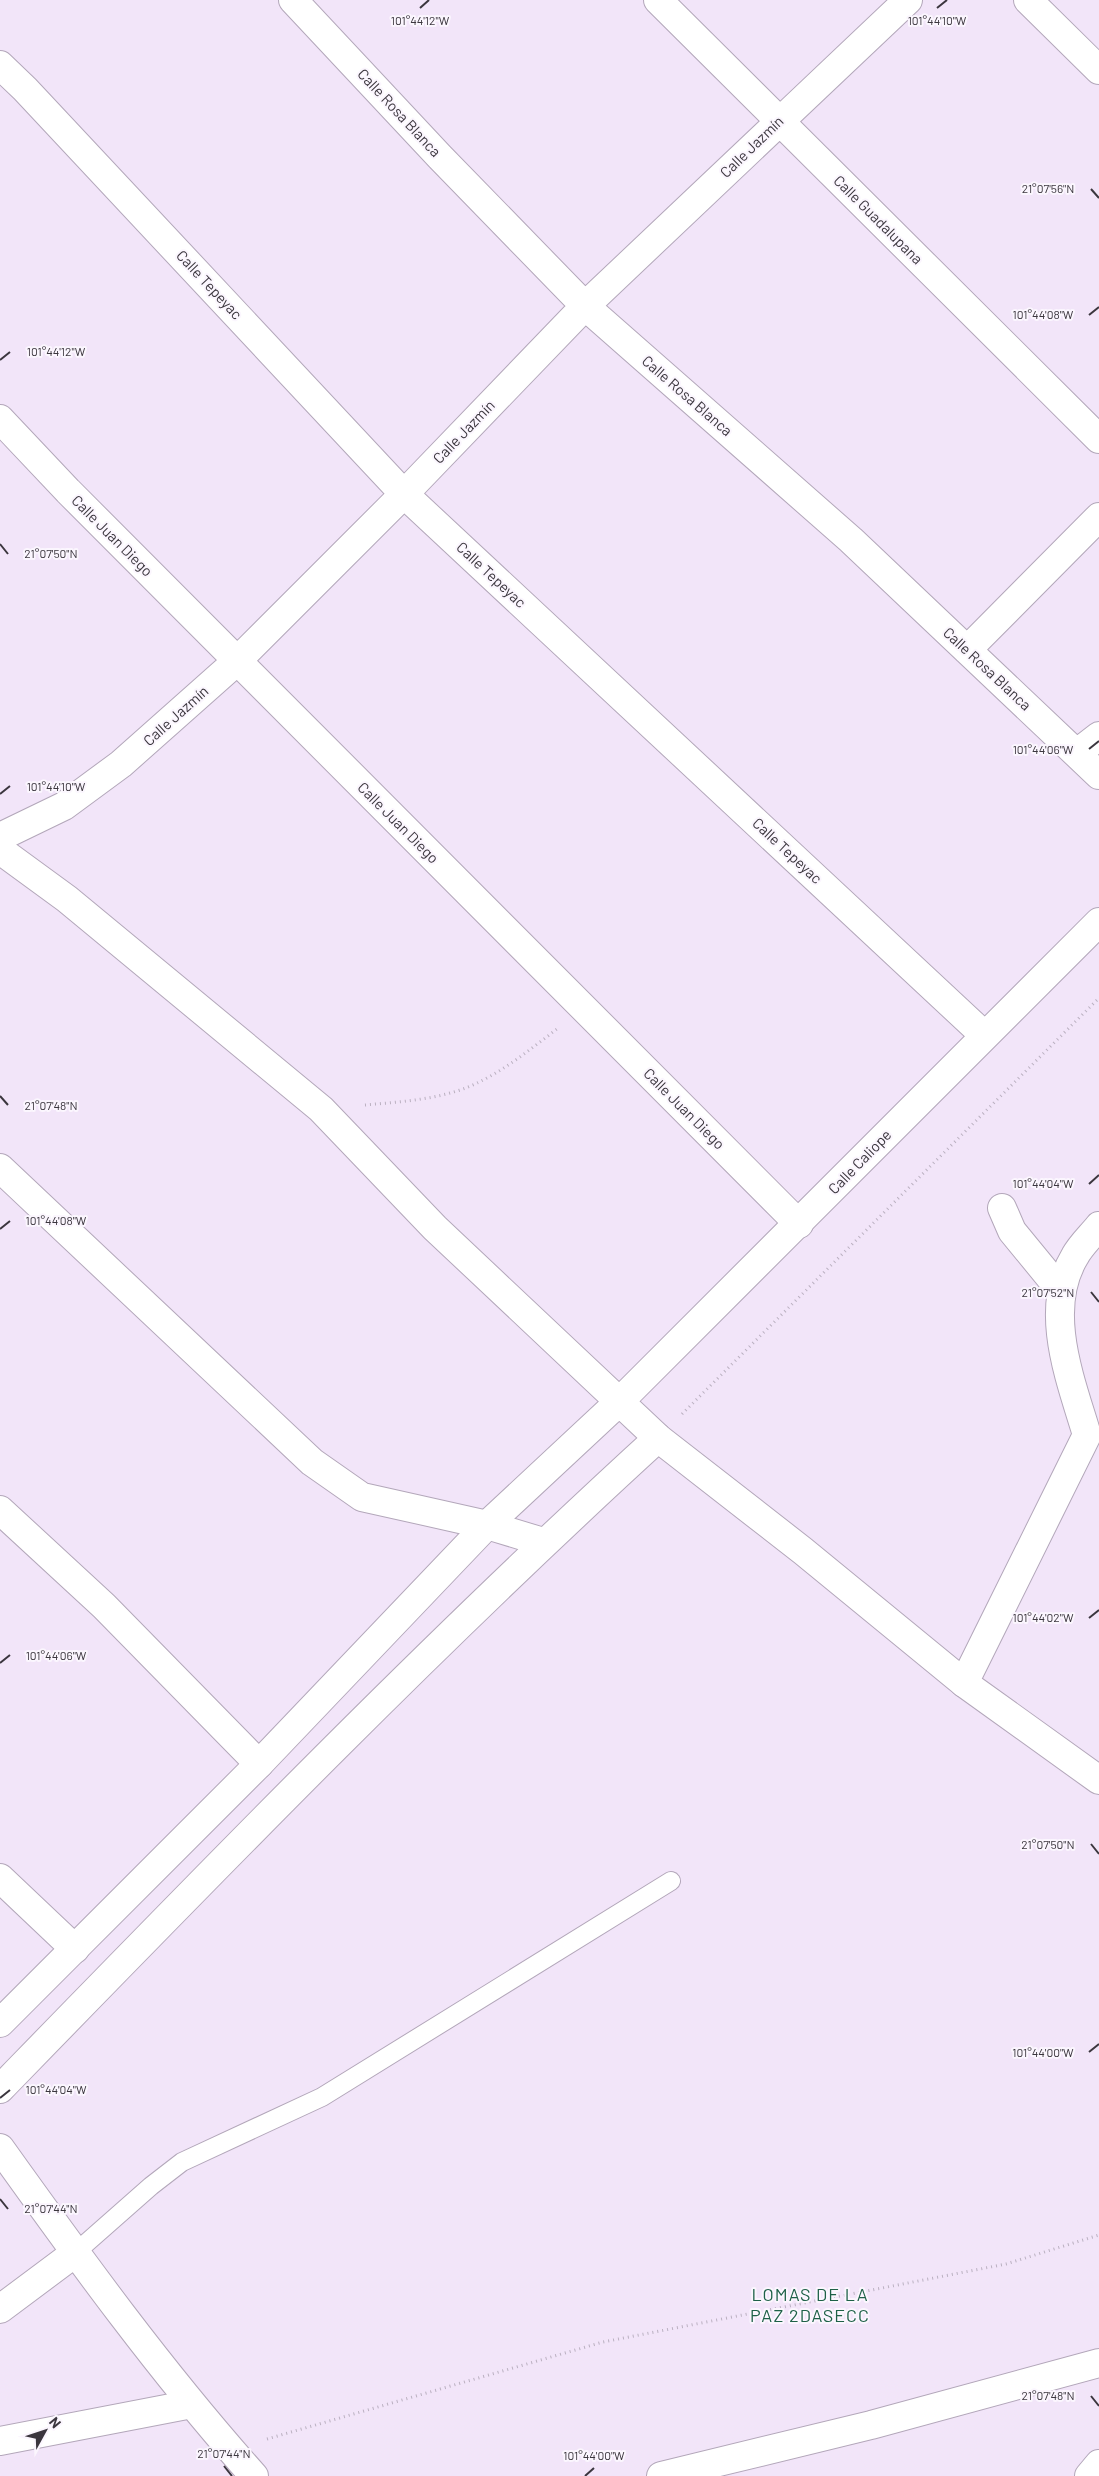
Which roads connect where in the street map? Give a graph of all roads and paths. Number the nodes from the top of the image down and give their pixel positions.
1 (293, 0) edge
2 (658, 0) edge
3 (908, 0) edge
4 (1028, 0) edge
5 (0, 65) edge
6 (1099, 70) edge
7 (778, 122) junction
8 (585, 306) junction
9 (0, 419) edge
10 (1099, 439) edge
11 (404, 494) junction
12 (1099, 517) edge
13 (967, 650) junction
14 (237, 661) junction
15 (1099, 736) edge
16 (1077, 753) junction
17 (1099, 775) edge
18 (0, 837) edge
19 (0, 850) edge
20 (1099, 922) edge
21 (1099, 998) edge
22 (584, 1010) junction
23 (984, 1035) junction
24 (321, 1109) junction
25 (0, 1168) edge
26 (1002, 1208) dead end
27 (799, 1224) junction
28 (1099, 1226) edge
29 (1062, 1292) junction
30 (620, 1401) junction
31 (658, 1438) junction
32 (1093, 1439) edge
33 (0, 1510) edge
34 (487, 1525) junction
35 (543, 1542) junction
36 (964, 1683) junction
37 (259, 1764) junction
38 (1099, 1780) edge
39 (671, 1882) dead end
40 (2, 1885) edge
41 (75, 1949) junction
42 (0, 2023) edge
43 (0, 2089) edge
44 (0, 2148) edge
45 (1099, 2235) edge
46 (75, 2253) junction
47 (0, 2309) edge
48 (1099, 2362) edge
49 (192, 2404) junction
50 (0, 2441) edge
51 (230, 2449) junction
52 (1099, 2464) edge
53 (254, 2476) edge
54 (662, 2476) edge
55 (1089, 2476) edge

1 - 8 street, Calle Rosa Blanca
2 - 7 street, Calle Guadalupana
3 - 7 street, Calle Jazmín
4 - 6 street
5 - 11 street, Calle Tepeyac
7 - 8 street, Calle Jazmín
7 - 10 street, Calle Guadalupana
8 - 11 street, Calle Jazmín
8 - 13 street, Calle Rosa Blanca
9 - 14 street, Calle Juan Diego
11 - 14 street, Calle Jazmín
11 - 23 street, Calle Tepeyac
12 - 13 street
13 - 16 street, Calle Rosa Blanca
14 - 18 street, Calle Jazmín
14 - 22 street, Calle Juan Diego
15 - 16 street
16 - 17 street, Calle Rosa Blanca
19 - 24 street
20 - 23 street, Calle Caliope
21 - 31 path
22 - 24 path
22 - 27 street, Calle Juan Diego
23 - 27 street, Calle Caliope
24 - 30 street
25 - 34 street
26 - 29 street
27 - 30 street, Calle Caliope
28 - 29 street
29 - 32 street
30 - 31 street
30 - 34 street, Calle Caliope
31 - 35 street
31 - 36 street
32 - 36 street
33 - 37 street
34 - 35 street
34 - 37 street, Calle Caliope
35 - 43 street
36 - 38 street
37 - 41 street, Calle Caliope
39 - 46 lane
40 - 41 street
41 - 42 street, Calle Caliope
44 - 46 street
45 - 51 path
46 - 47 street
46 - 49 street
48 - 54 street
49 - 50 street
49 - 51 street
51 - 53 street
52 - 55 street

